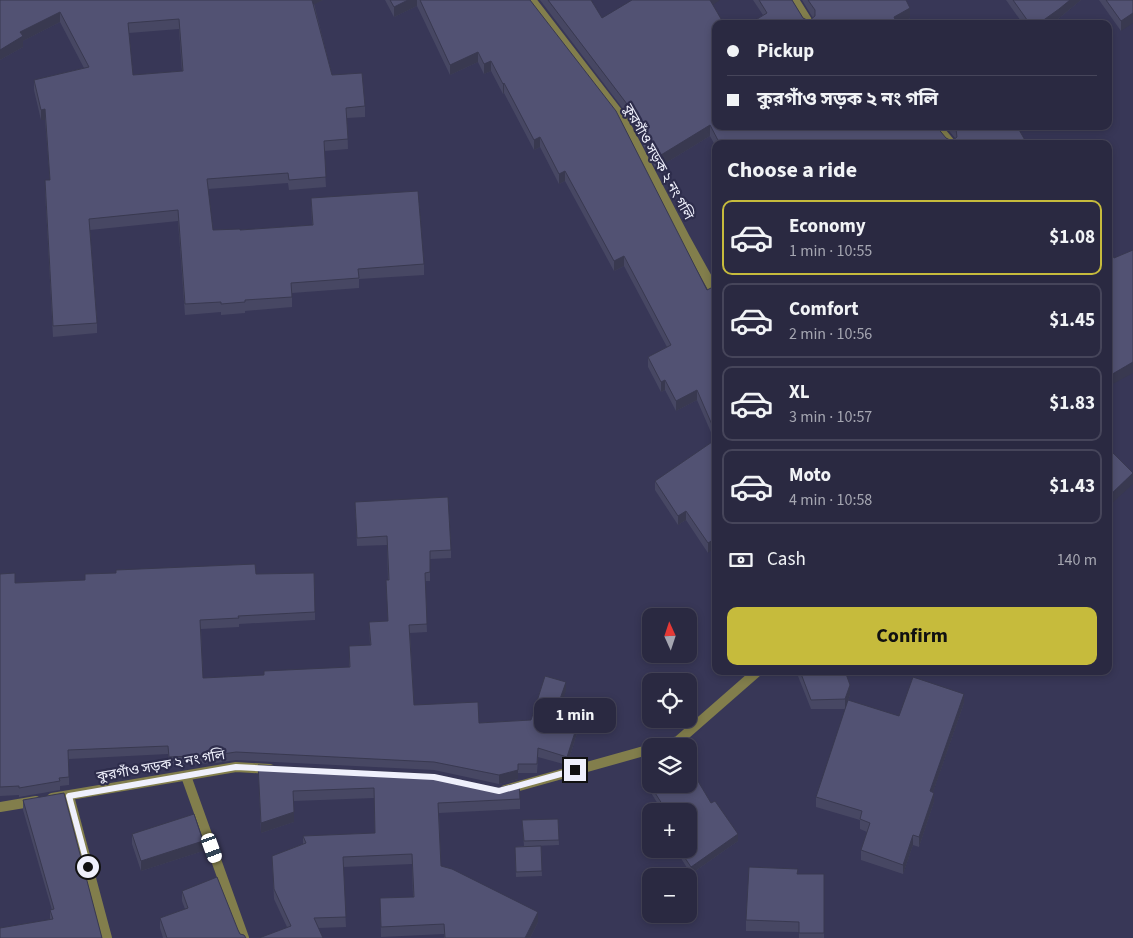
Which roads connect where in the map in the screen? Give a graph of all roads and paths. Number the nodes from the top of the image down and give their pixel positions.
1 (532, 0) edge
2 (794, 0) edge
3 (806, 20) edge
4 (939, 130) edge
5 (948, 140) edge
6 (712, 287) edge
7 (753, 675) edge
8 (681, 738) edge
9 (642, 751) edge
10 (276, 769) edge
11 (186, 776) junction
12 (499, 791) edge
13 (69, 796) junction
14 (0, 807) edge
15 (107, 938) edge
16 (244, 938) edge

1 - 6 street, কুরগাঁও সড়ক ২ নং গলি
2 - 3 street
4 - 5 street
7 - 8 street
9 - 12 street
10 - 11 street, কুরগাঁও সড়ক ২ নং গলি
11 - 13 street, কুরগাঁও সড়ক ২ নং গলি
11 - 16 street
13 - 14 street, কুরগাঁও সড়ক ২ নং গলি
13 - 15 street

